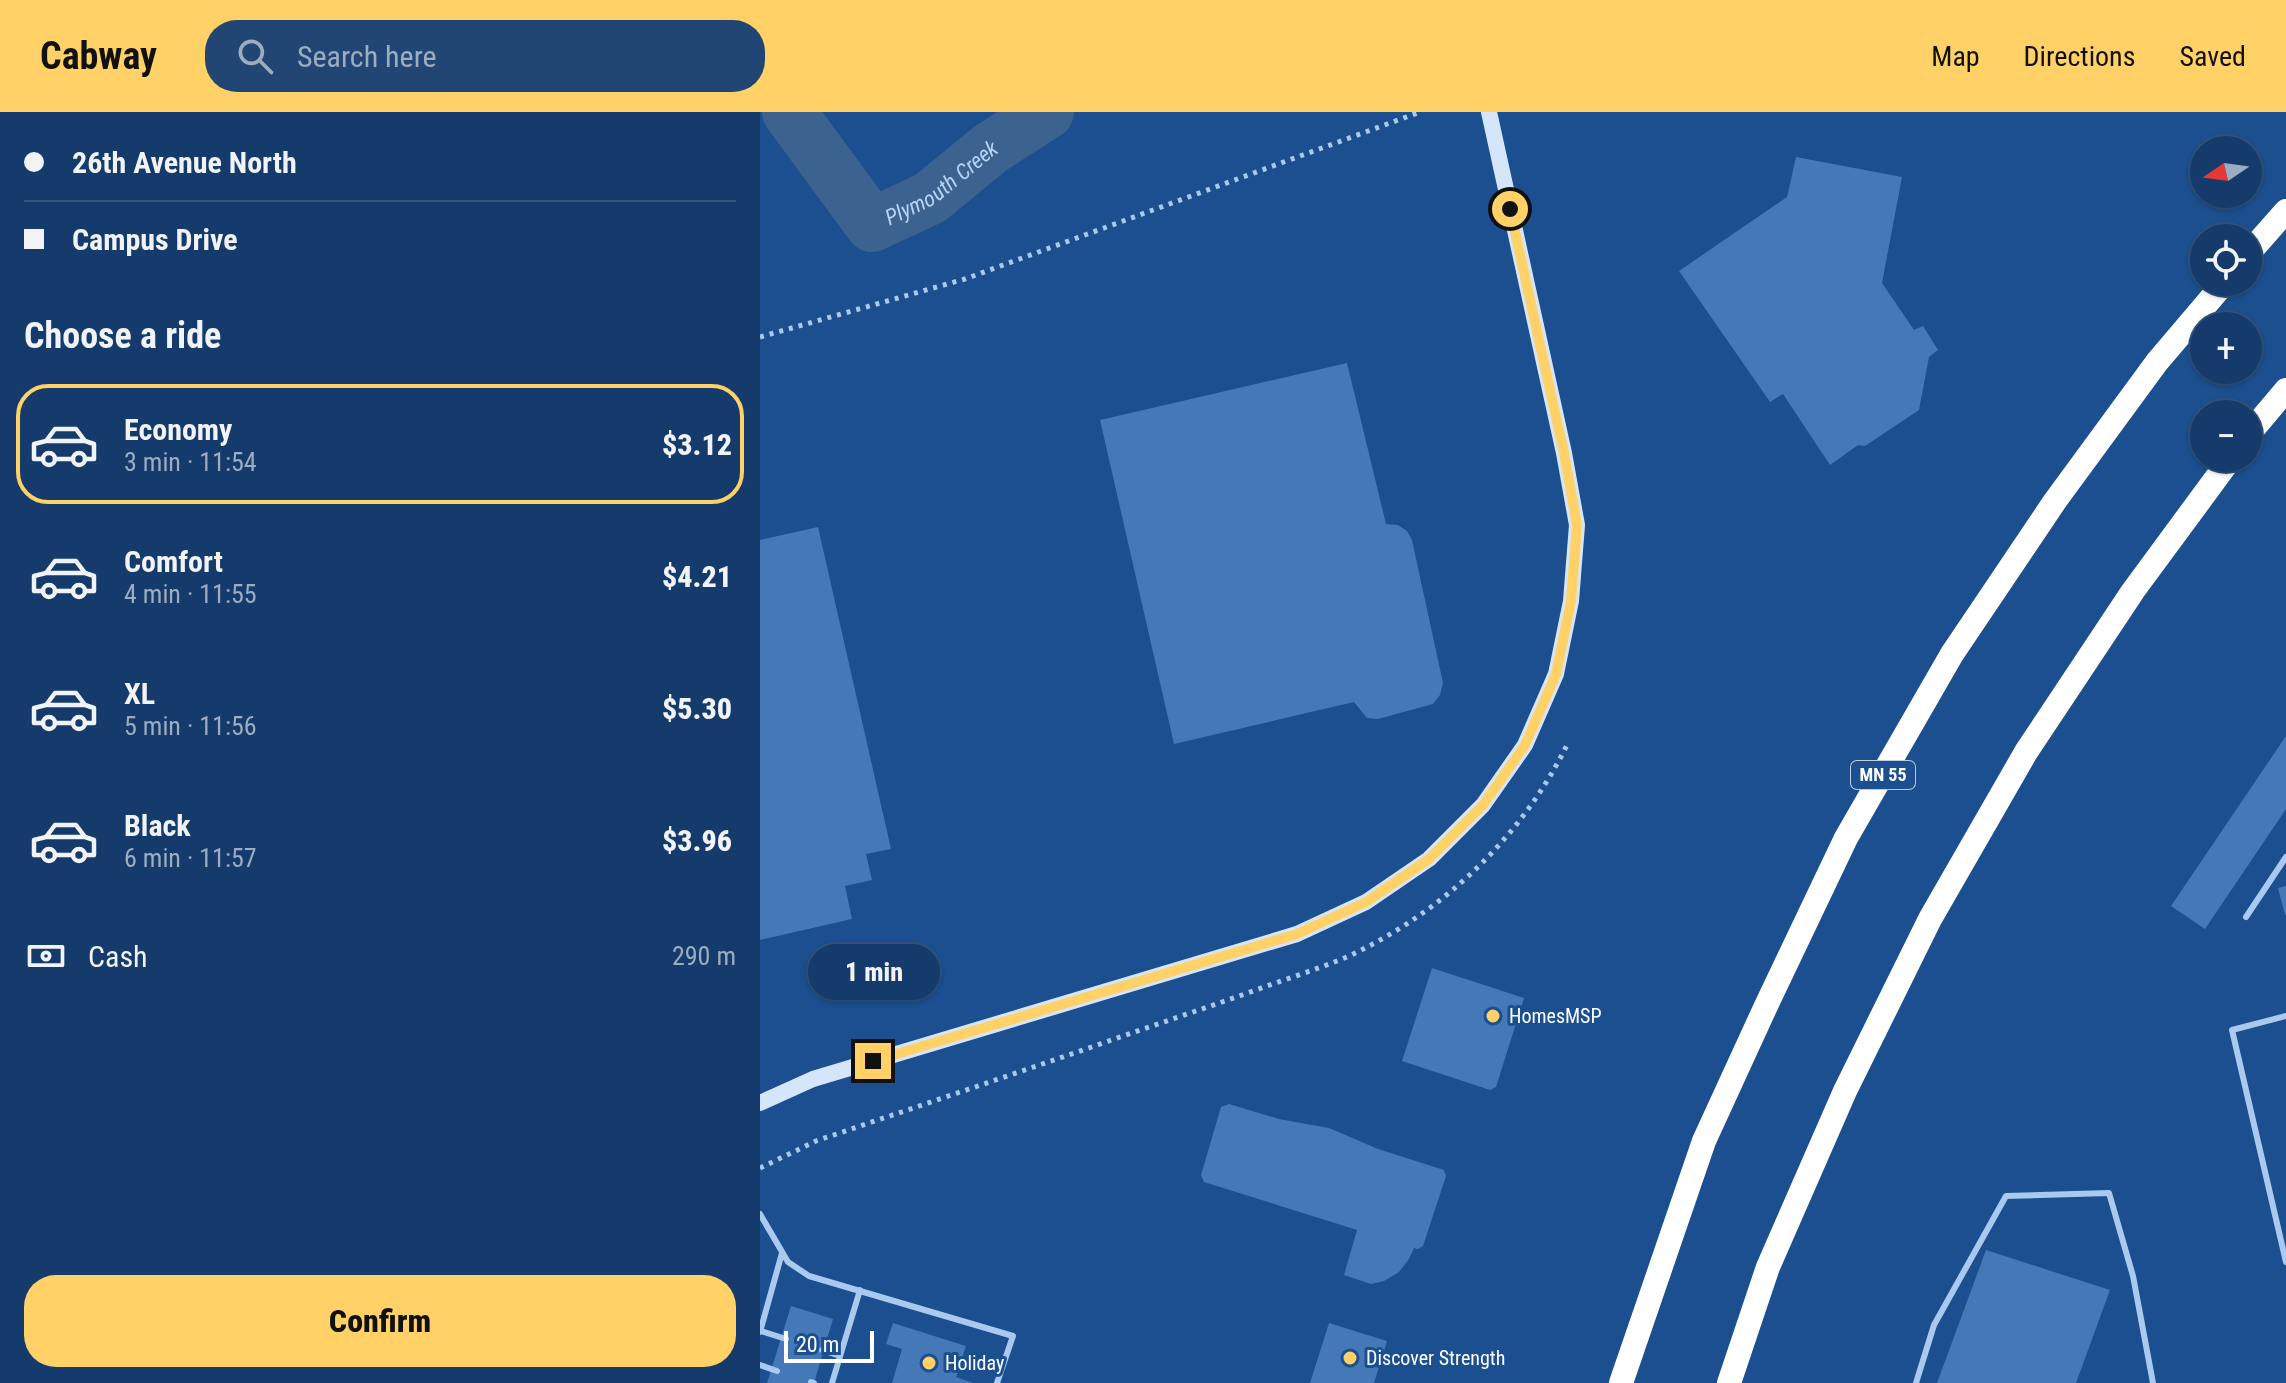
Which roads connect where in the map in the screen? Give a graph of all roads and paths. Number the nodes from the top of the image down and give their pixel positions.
1 (1420, 112) edge
2 (1489, 112) edge
3 (2286, 211) edge
4 (2262, 238) edge
5 (2213, 296) edge
6 (760, 337) edge
7 (2286, 390) edge
8 (2262, 418) edge
9 (2221, 472) edge
10 (1567, 745) dead end
11 (2286, 857) edge
12 (2286, 869) edge
13 (2277, 871) junction
14 (2246, 917) dead end
15 (2286, 1016) edge
16 (760, 1103) edge
17 (760, 1168) edge
18 (760, 1214) edge
19 (782, 1253) junction
20 (2286, 1262) edge
21 (860, 1290) junction
22 (760, 1332) edge
23 (786, 1339) dead end
24 (822, 1350) dead end
25 (840, 1356) junction
26 (760, 1365) edge
27 (777, 1371) dead end
28 (832, 1383) edge
29 (997, 1383) edge
30 (1621, 1383) edge
31 (1729, 1383) edge
32 (1916, 1383) edge
33 (2153, 1383) edge

1 - 6 path
2 - 16 street
3 - 4 highway
5 - 30 highway, MN 55
7 - 8 highway
9 - 31 highway
10 - 17 path
11 - 13 lane
12 - 13 lane
13 - 14 lane
15 - 20 lane
18 - 19 lane
19 - 21 lane
19 - 22 lane
21 - 25 lane
21 - 29 lane
22 - 23 lane
24 - 25 lane
25 - 28 lane
26 - 27 lane
32 - 33 lane

